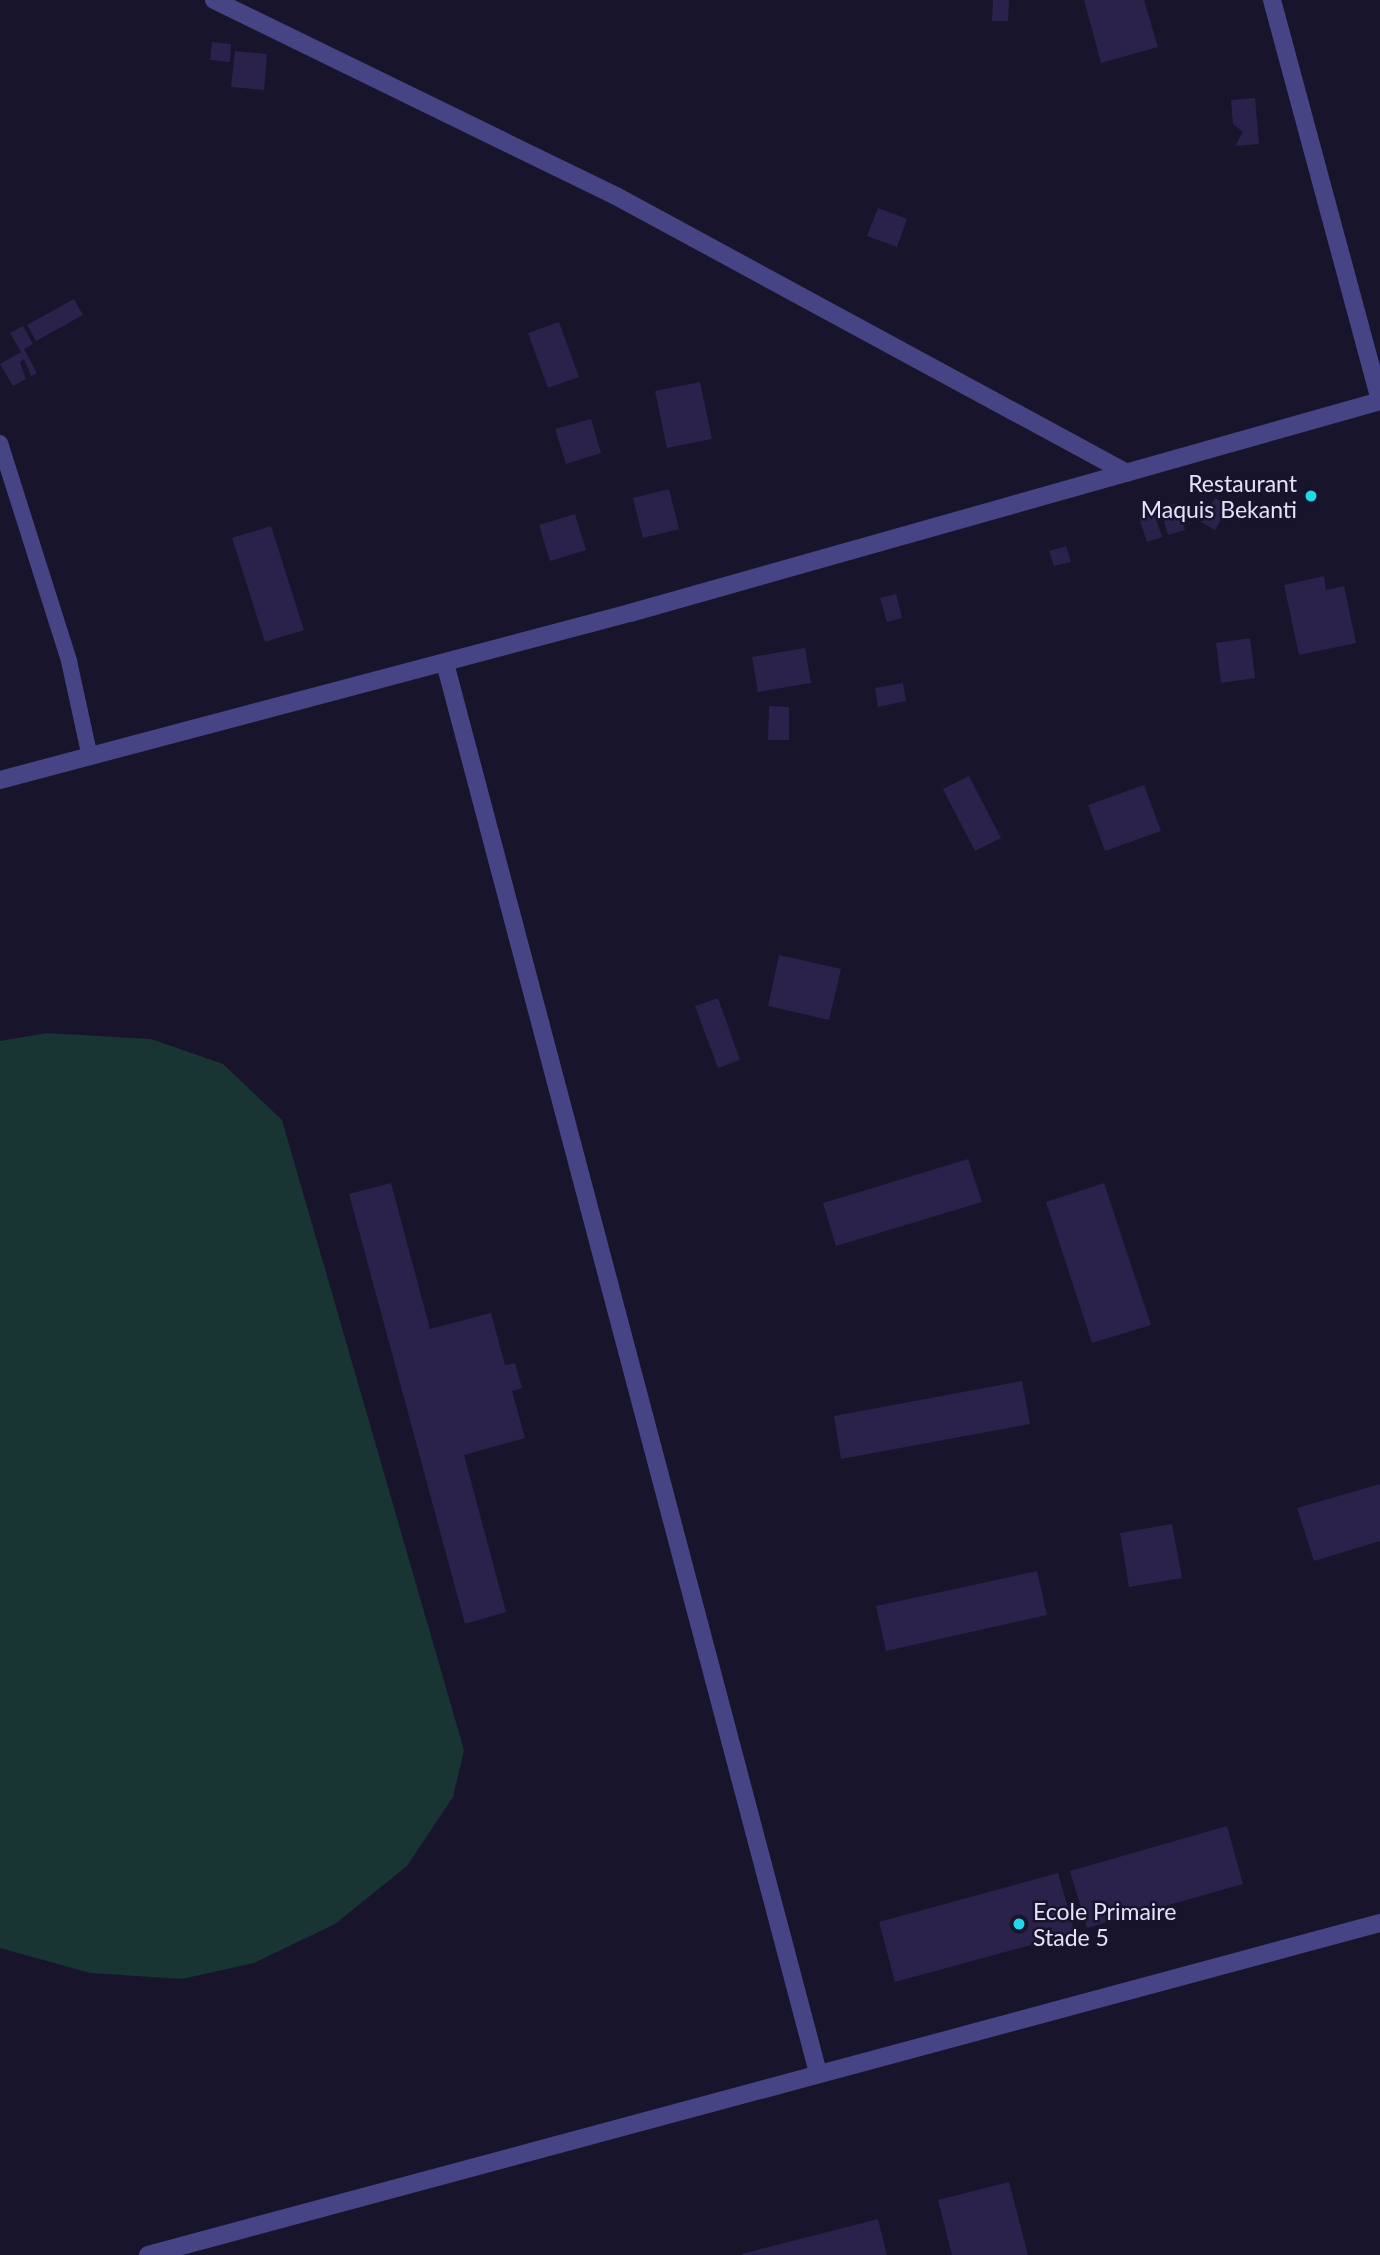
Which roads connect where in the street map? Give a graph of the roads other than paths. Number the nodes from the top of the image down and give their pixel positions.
1 (214, 0) edge
2 (1272, 0) edge
3 (1380, 401) edge
4 (0, 443) edge
5 (1127, 473) junction
6 (445, 663) junction
7 (90, 757) junction
8 (0, 779) edge
9 (1380, 1923) edge
10 (817, 2073) junction
11 (148, 2255) edge

1 - 5 street
2 - 3 street
3 - 5 street
4 - 7 lane
5 - 6 street
6 - 7 street
6 - 10 street
7 - 8 street
9 - 10 street
10 - 11 street

